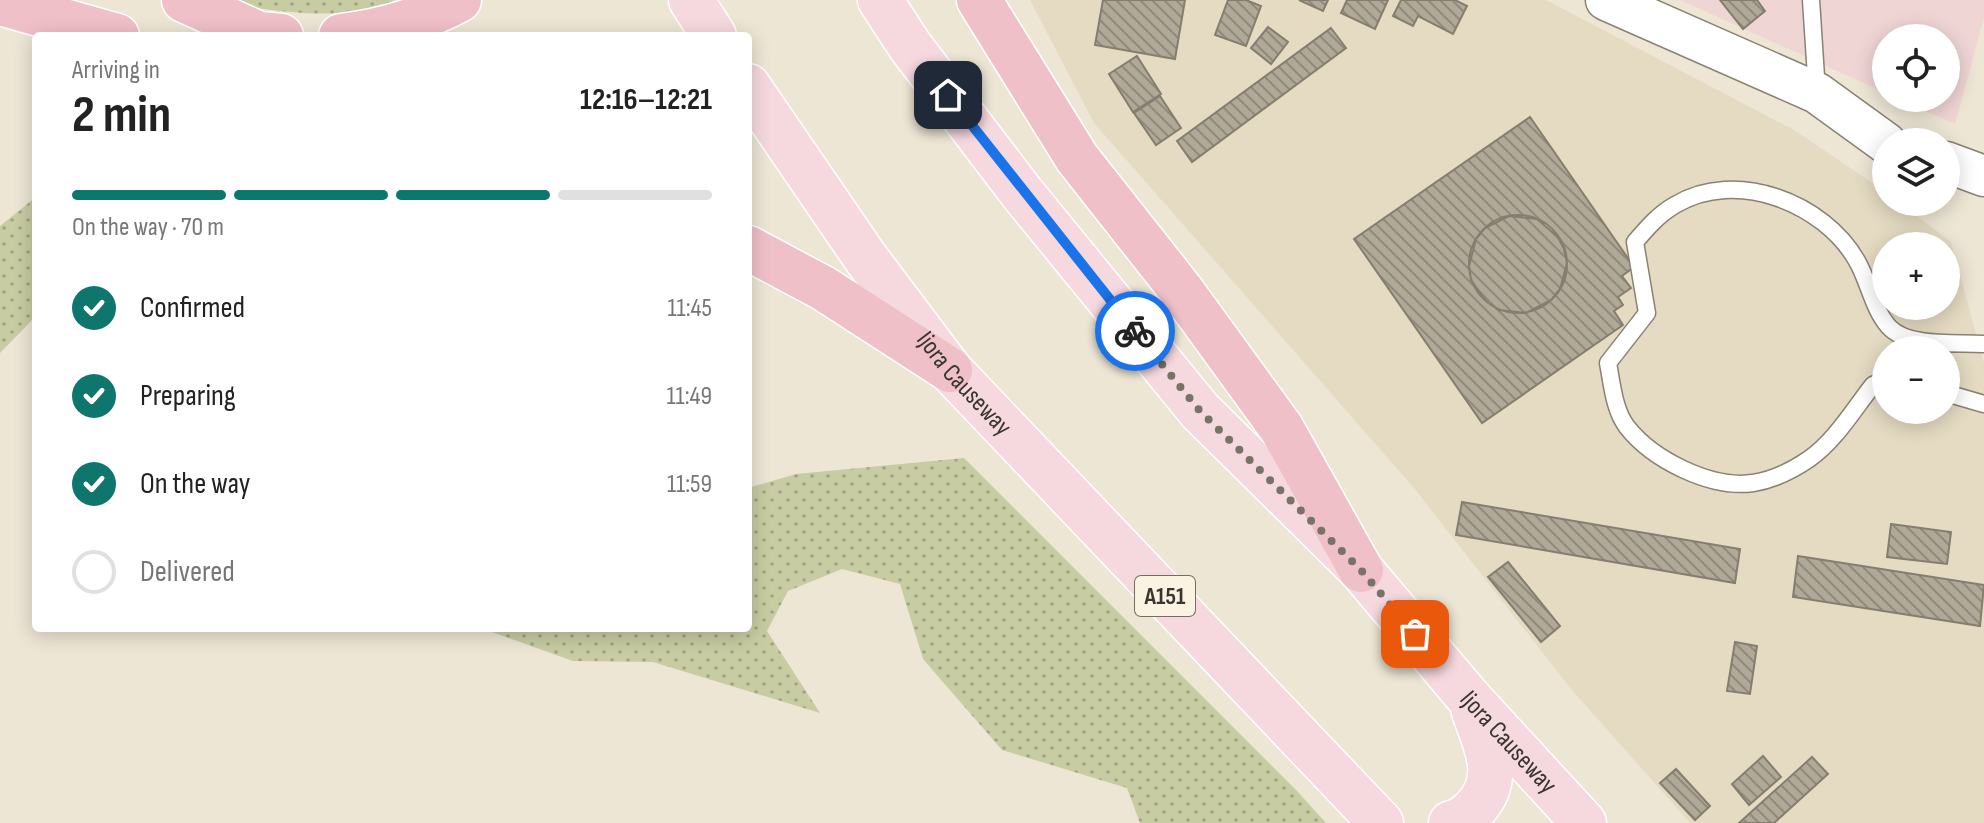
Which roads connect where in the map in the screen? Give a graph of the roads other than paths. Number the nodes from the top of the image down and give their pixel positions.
1 (184, 0) edge
2 (691, 0) edge
3 (880, 0) edge
4 (979, 0) edge
5 (1606, 0) edge
6 (1811, 0) edge
7 (0, 3) edge
8 (446, 7) edge
9 (103, 32) edge
10 (255, 32) edge
11 (370, 32) edge
12 (711, 32) edge
13 (752, 92) edge
14 (1817, 93) junction
15 (1872, 133) edge
16 (1960, 167) edge
17 (1984, 175) edge
18 (752, 250) edge
19 (1903, 336) edge
20 (1960, 342) edge
21 (1984, 344) edge
22 (950, 370) junction
23 (1872, 386) edge
24 (1960, 397) edge
25 (1984, 404) edge
26 (1361, 570) junction
27 (1469, 698) junction
28 (1385, 821) edge
29 (1451, 823) edge
30 (1584, 823) edge

1 - 10 highway
2 - 12 main road
3 - 26 main road, Ijora Causeway
4 - 26 highway
5 - 14 street
6 - 14 lane
7 - 9 highway
8 - 11 highway
13 - 22 main road, Ijora Causeway / A151
14 - 15 street
16 - 17 street
18 - 22 highway
19 - 23 lane
20 - 21 lane
22 - 28 main road, Ijora Causeway / A151
24 - 25 lane
26 - 27 main road, Ijora Causeway
27 - 29 main road
27 - 30 main road, Ijora Causeway

